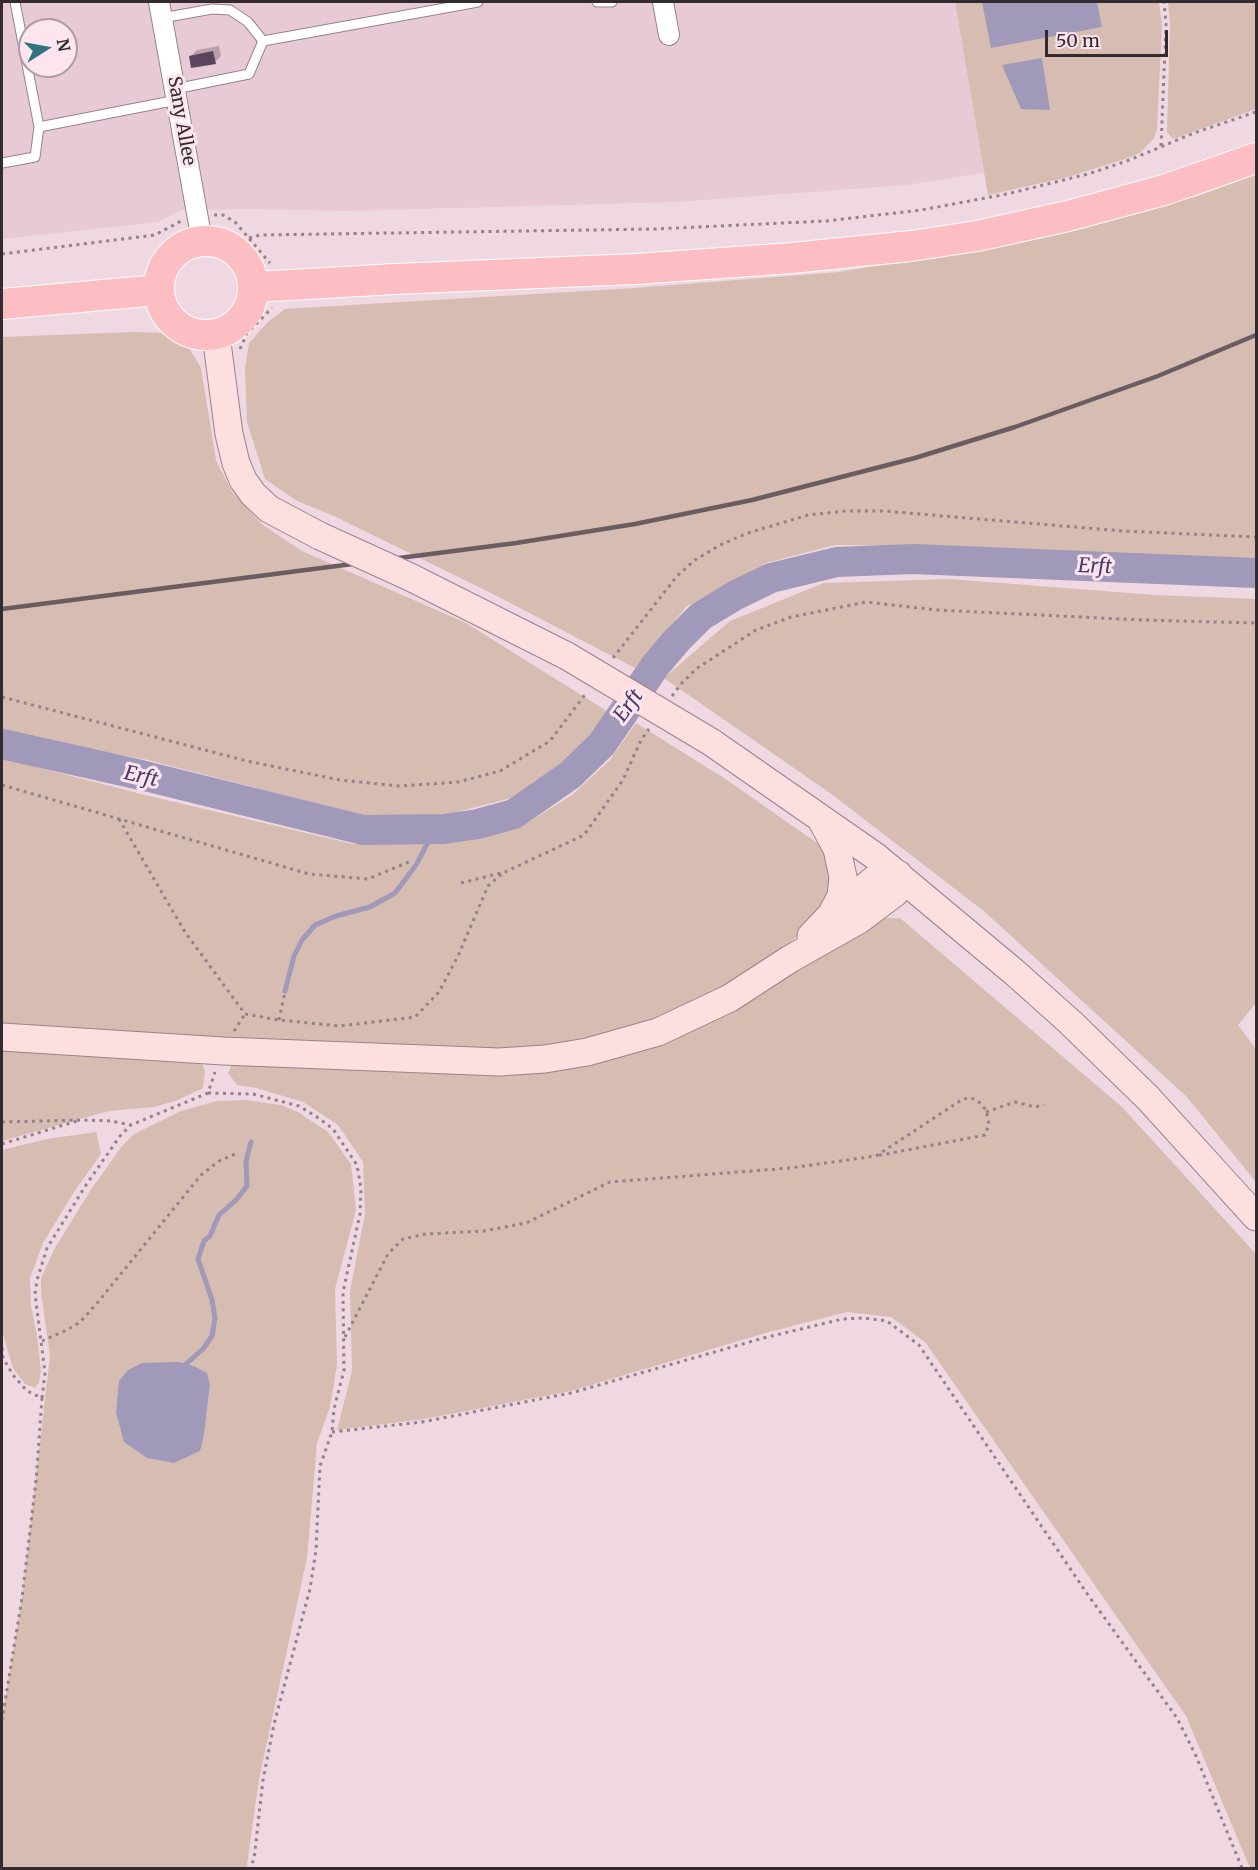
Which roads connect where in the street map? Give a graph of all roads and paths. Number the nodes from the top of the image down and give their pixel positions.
1 (15, 2) edge
2 (478, 2) edge
3 (597, 2) edge
4 (612, 2) edge
5 (663, 2) edge
6 (1164, 2) edge
7 (161, 10) edge
8 (669, 35) dead end
9 (263, 41) junction
10 (176, 94) junction
11 (1257, 112) edge
12 (39, 127) junction
13 (1161, 146) junction
14 (1257, 158) edge
15 (2, 163) edge
16 (155, 235) dead end
17 (202, 241) junction
18 (2, 254) edge
19 (264, 287) junction
20 (159, 290) junction
21 (2, 304) edge
22 (216, 335) junction
23 (240, 352) dead end
24 (1257, 537) edge
25 (1257, 623) edge
26 (612, 659) dead end
27 (592, 687) dead end
28 (2, 697) edge
29 (668, 703) dead end
30 (654, 722) dead end
31 (2, 785) edge
32 (818, 815) junction
33 (119, 819) junction
34 (408, 862) dead end
35 (505, 872) junction
36 (898, 874) junction
37 (461, 883) dead end
38 (831, 915) junction
39 (790, 959) junction
40 (285, 992) dead end
41 (279, 1020) junction
42 (2, 1037) edge
43 (223, 1051) junction
44 (208, 1093) junction
45 (1044, 1105) dead end
46 (986, 1112) junction
47 (82, 1120) junction
48 (2, 1122) edge
49 (131, 1125) junction
50 (2, 1143) edge
51 (235, 1154) dead end
52 (876, 1155) junction
53 (1257, 1217) edge
54 (345, 1337) junction
55 (42, 1341) junction
56 (2, 1348) edge
57 (42, 1398) junction
58 (332, 1432) junction
59 (2, 1720) edge
60 (250, 1869) edge
61 (1242, 1869) edge

1 - 12 lane
2 - 9 lane
3 - 4 lane
5 - 8 street
6 - 13 path
7 - 9 lane
7 - 10 street, Sany Allee
9 - 10 lane
10 - 12 lane
10 - 17 street, Sany Allee
11 - 13 path
12 - 15 lane
13 - 19 path
14 - 19 main road
16 - 18 path
17 - 19 main road
17 - 20 main road
19 - 22 main road
19 - 23 path
20 - 21 main road
20 - 22 main road
22 - 32 main road, bridge
24 - 26 path
25 - 29 path
27 - 28 path
30 - 35 path
31 - 33 path
32 - 36 main road
32 - 38 main road
33 - 34 path
33 - 41 path
35 - 37 path
35 - 41 path
36 - 38 main road
36 - 39 main road
36 - 53 main road
38 - 39 main road
39 - 43 main road
40 - 41 path
42 - 43 main road
43 - 44 path
44 - 49 path
44 - 54 path
45 - 46 path
46 - 52 path
46 - 52 path
47 - 48 path
47 - 49 path
47 - 50 path
49 - 55 path
51 - 55 path
52 - 54 path
54 - 58 path
55 - 57 path
56 - 57 path
57 - 59 path
58 - 60 path
58 - 61 path

